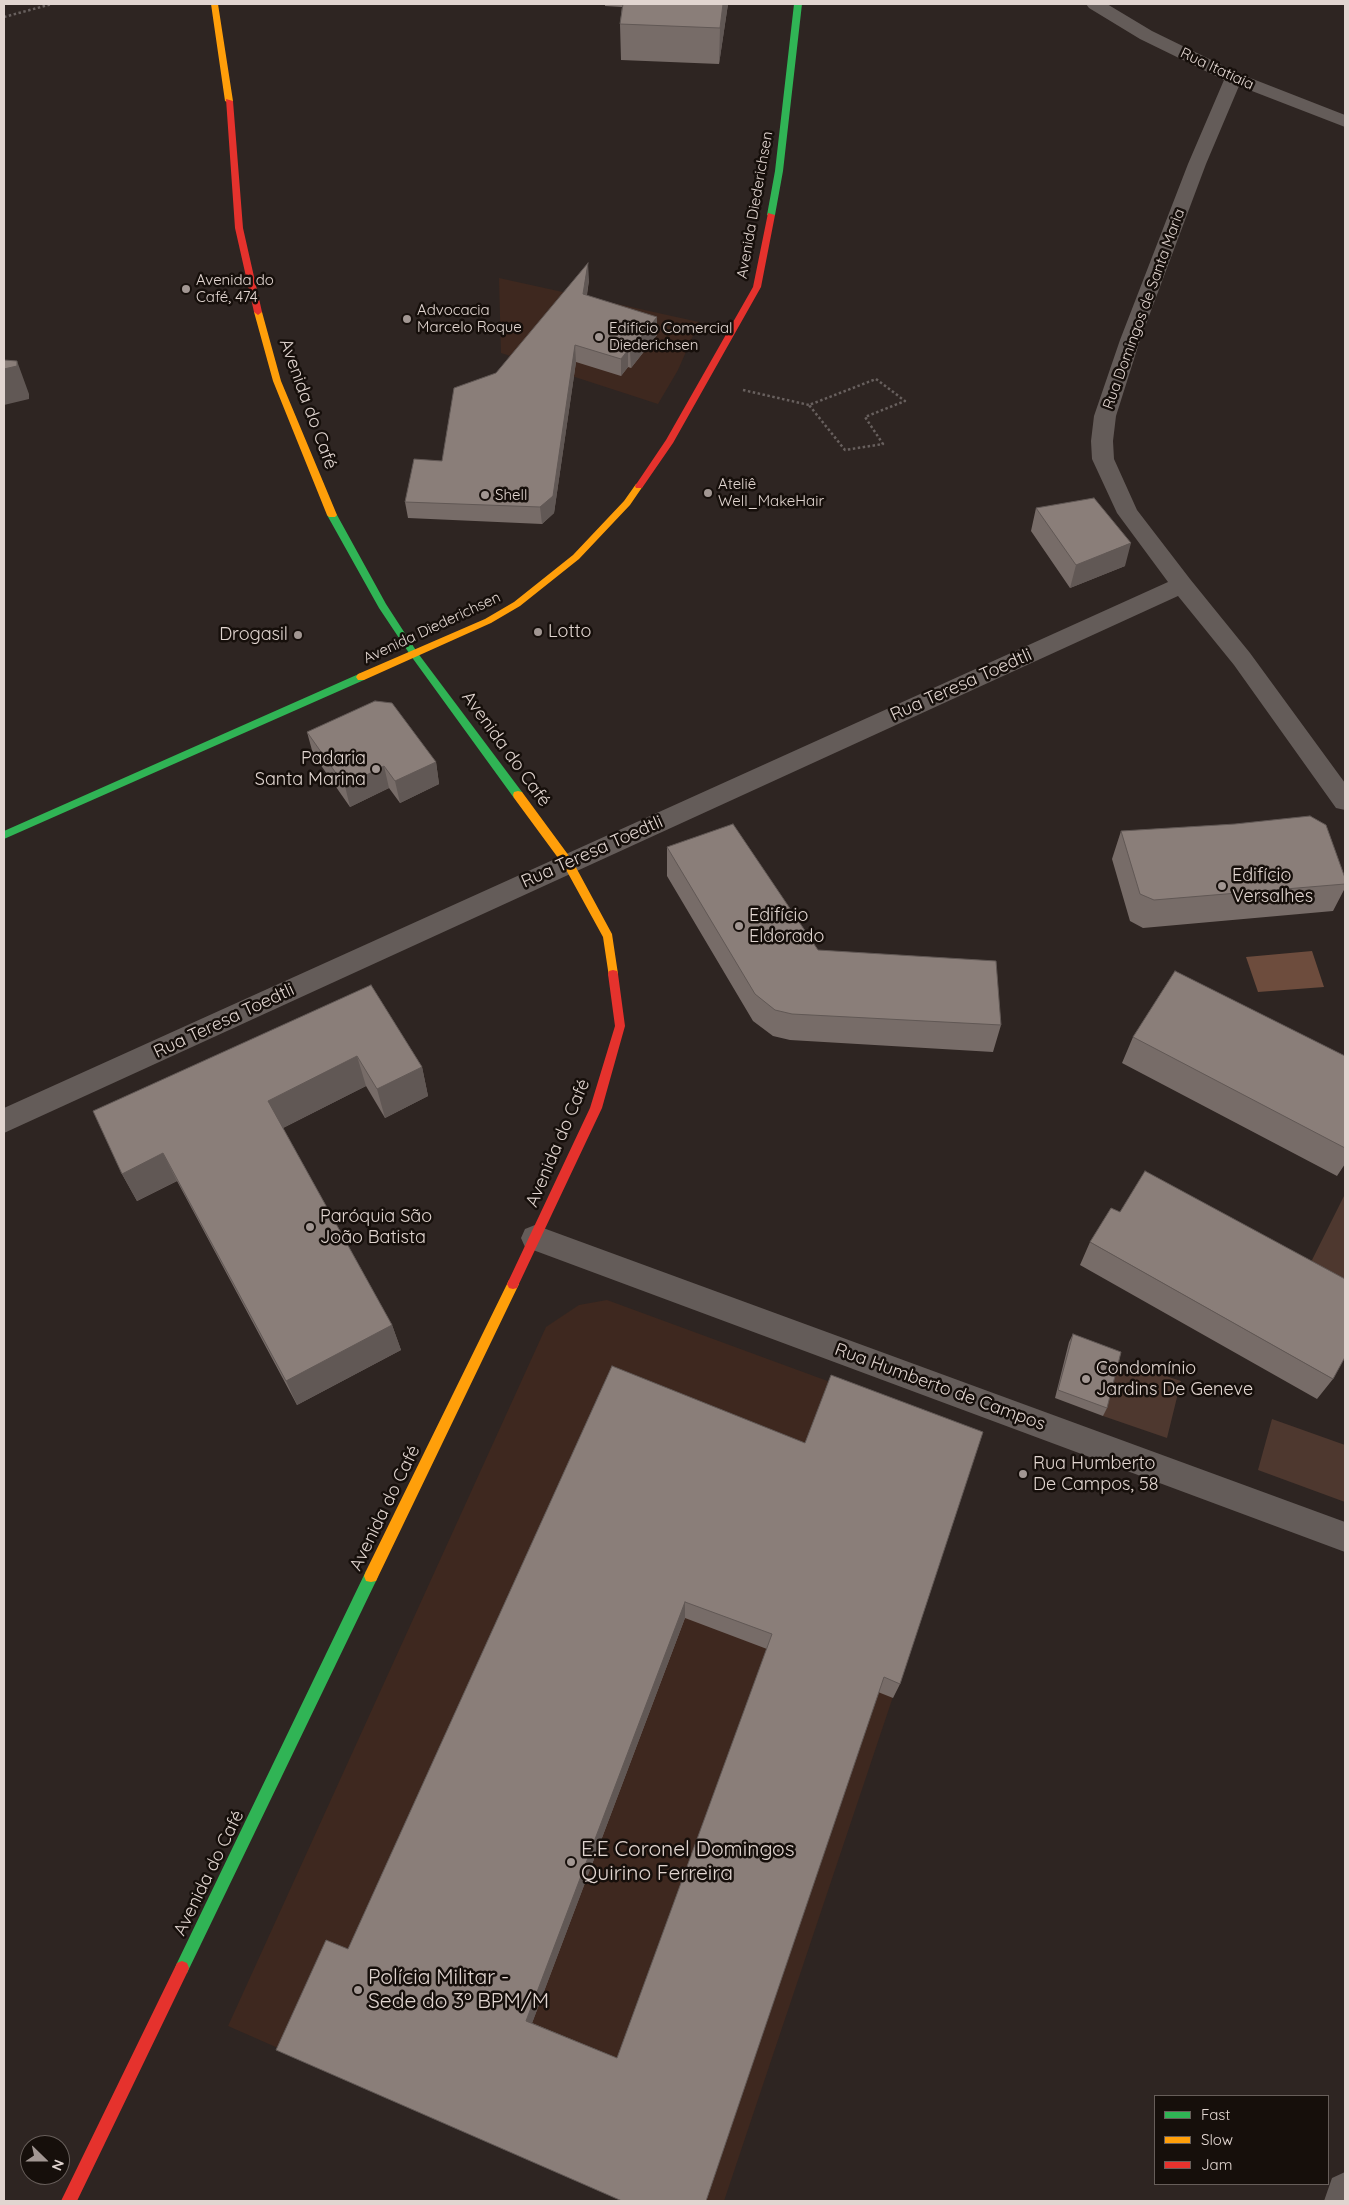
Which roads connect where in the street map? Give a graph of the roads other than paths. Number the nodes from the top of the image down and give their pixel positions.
1 (214, 4) edge
2 (798, 4) edge
3 (1095, 4) edge
4 (1234, 78) junction
5 (1345, 121) edge
6 (1182, 585) junction
7 (414, 654) junction
8 (1345, 801) edge
9 (4, 834) edge
10 (568, 863) junction
11 (4, 1122) edge
12 (535, 1238) junction
13 (1345, 1537) edge
14 (1345, 2191) edge
15 (69, 2201) edge
16 (1344, 2201) edge

1 - 7 street, Avenida do Café
2 - 7 street, Avenida Diederichsen
3 - 4 street, Rua Itatiaia
4 - 5 street, Rua Itatiaia
4 - 6 street, Rua Domingos de Santa Maria
6 - 8 street, Rua Domingos de Santa Maria
6 - 10 street, Rua Teresa Toedtli
7 - 9 street, Avenida Diederichsen
7 - 10 street, Avenida do Café
10 - 11 street, Rua Teresa Toedtli
10 - 12 street, Avenida do Café
12 - 13 street, Rua Humberto de Campos
12 - 15 street, Avenida do Café
14 - 16 street

